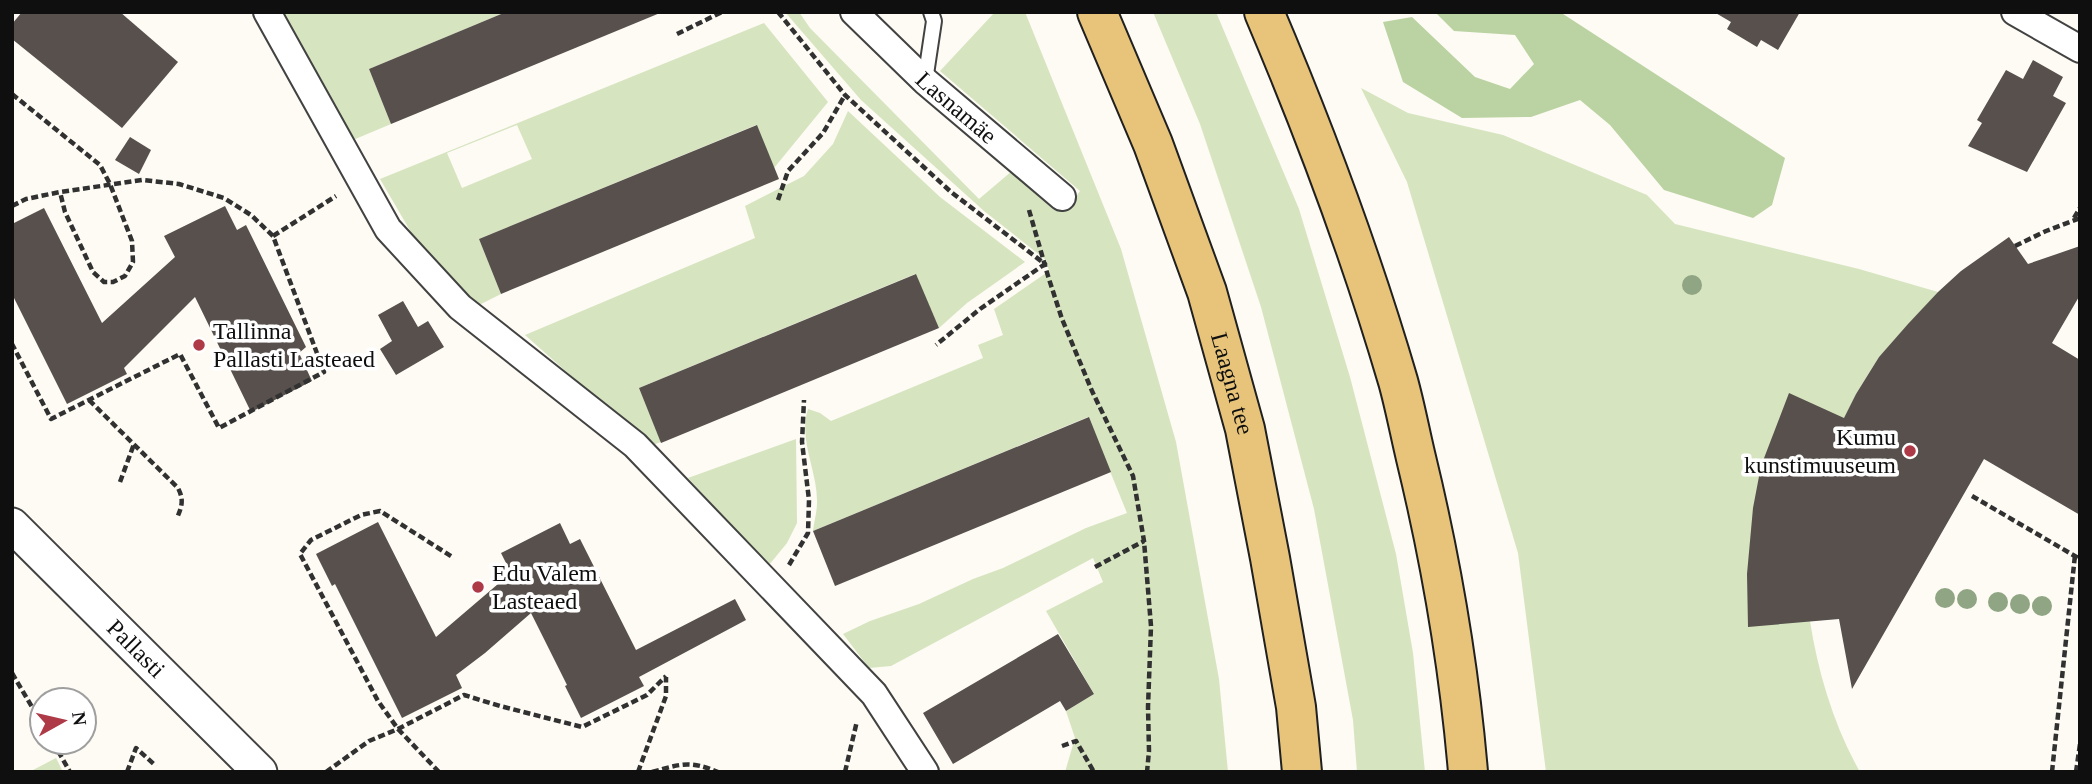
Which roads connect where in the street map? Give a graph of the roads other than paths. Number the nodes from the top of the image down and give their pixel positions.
1 (267, 12) edge
2 (853, 12) edge
3 (931, 12) edge
4 (1097, 12) edge
5 (1264, 12) edge
6 (2015, 12) edge
7 (2080, 49) edge
8 (925, 81) junction
9 (1062, 197) dead end
10 (12, 526) edge
11 (260, 772) edge
12 (925, 772) edge
13 (1302, 772) edge
14 (1468, 772) edge

1 - 12 street
2 - 8 street, Lasnamäe
3 - 8 lane
4 - 13 main road, Laagna tee
5 - 14 main road
6 - 7 street
8 - 9 street, Lasnamäe
10 - 11 street, Pallasti

